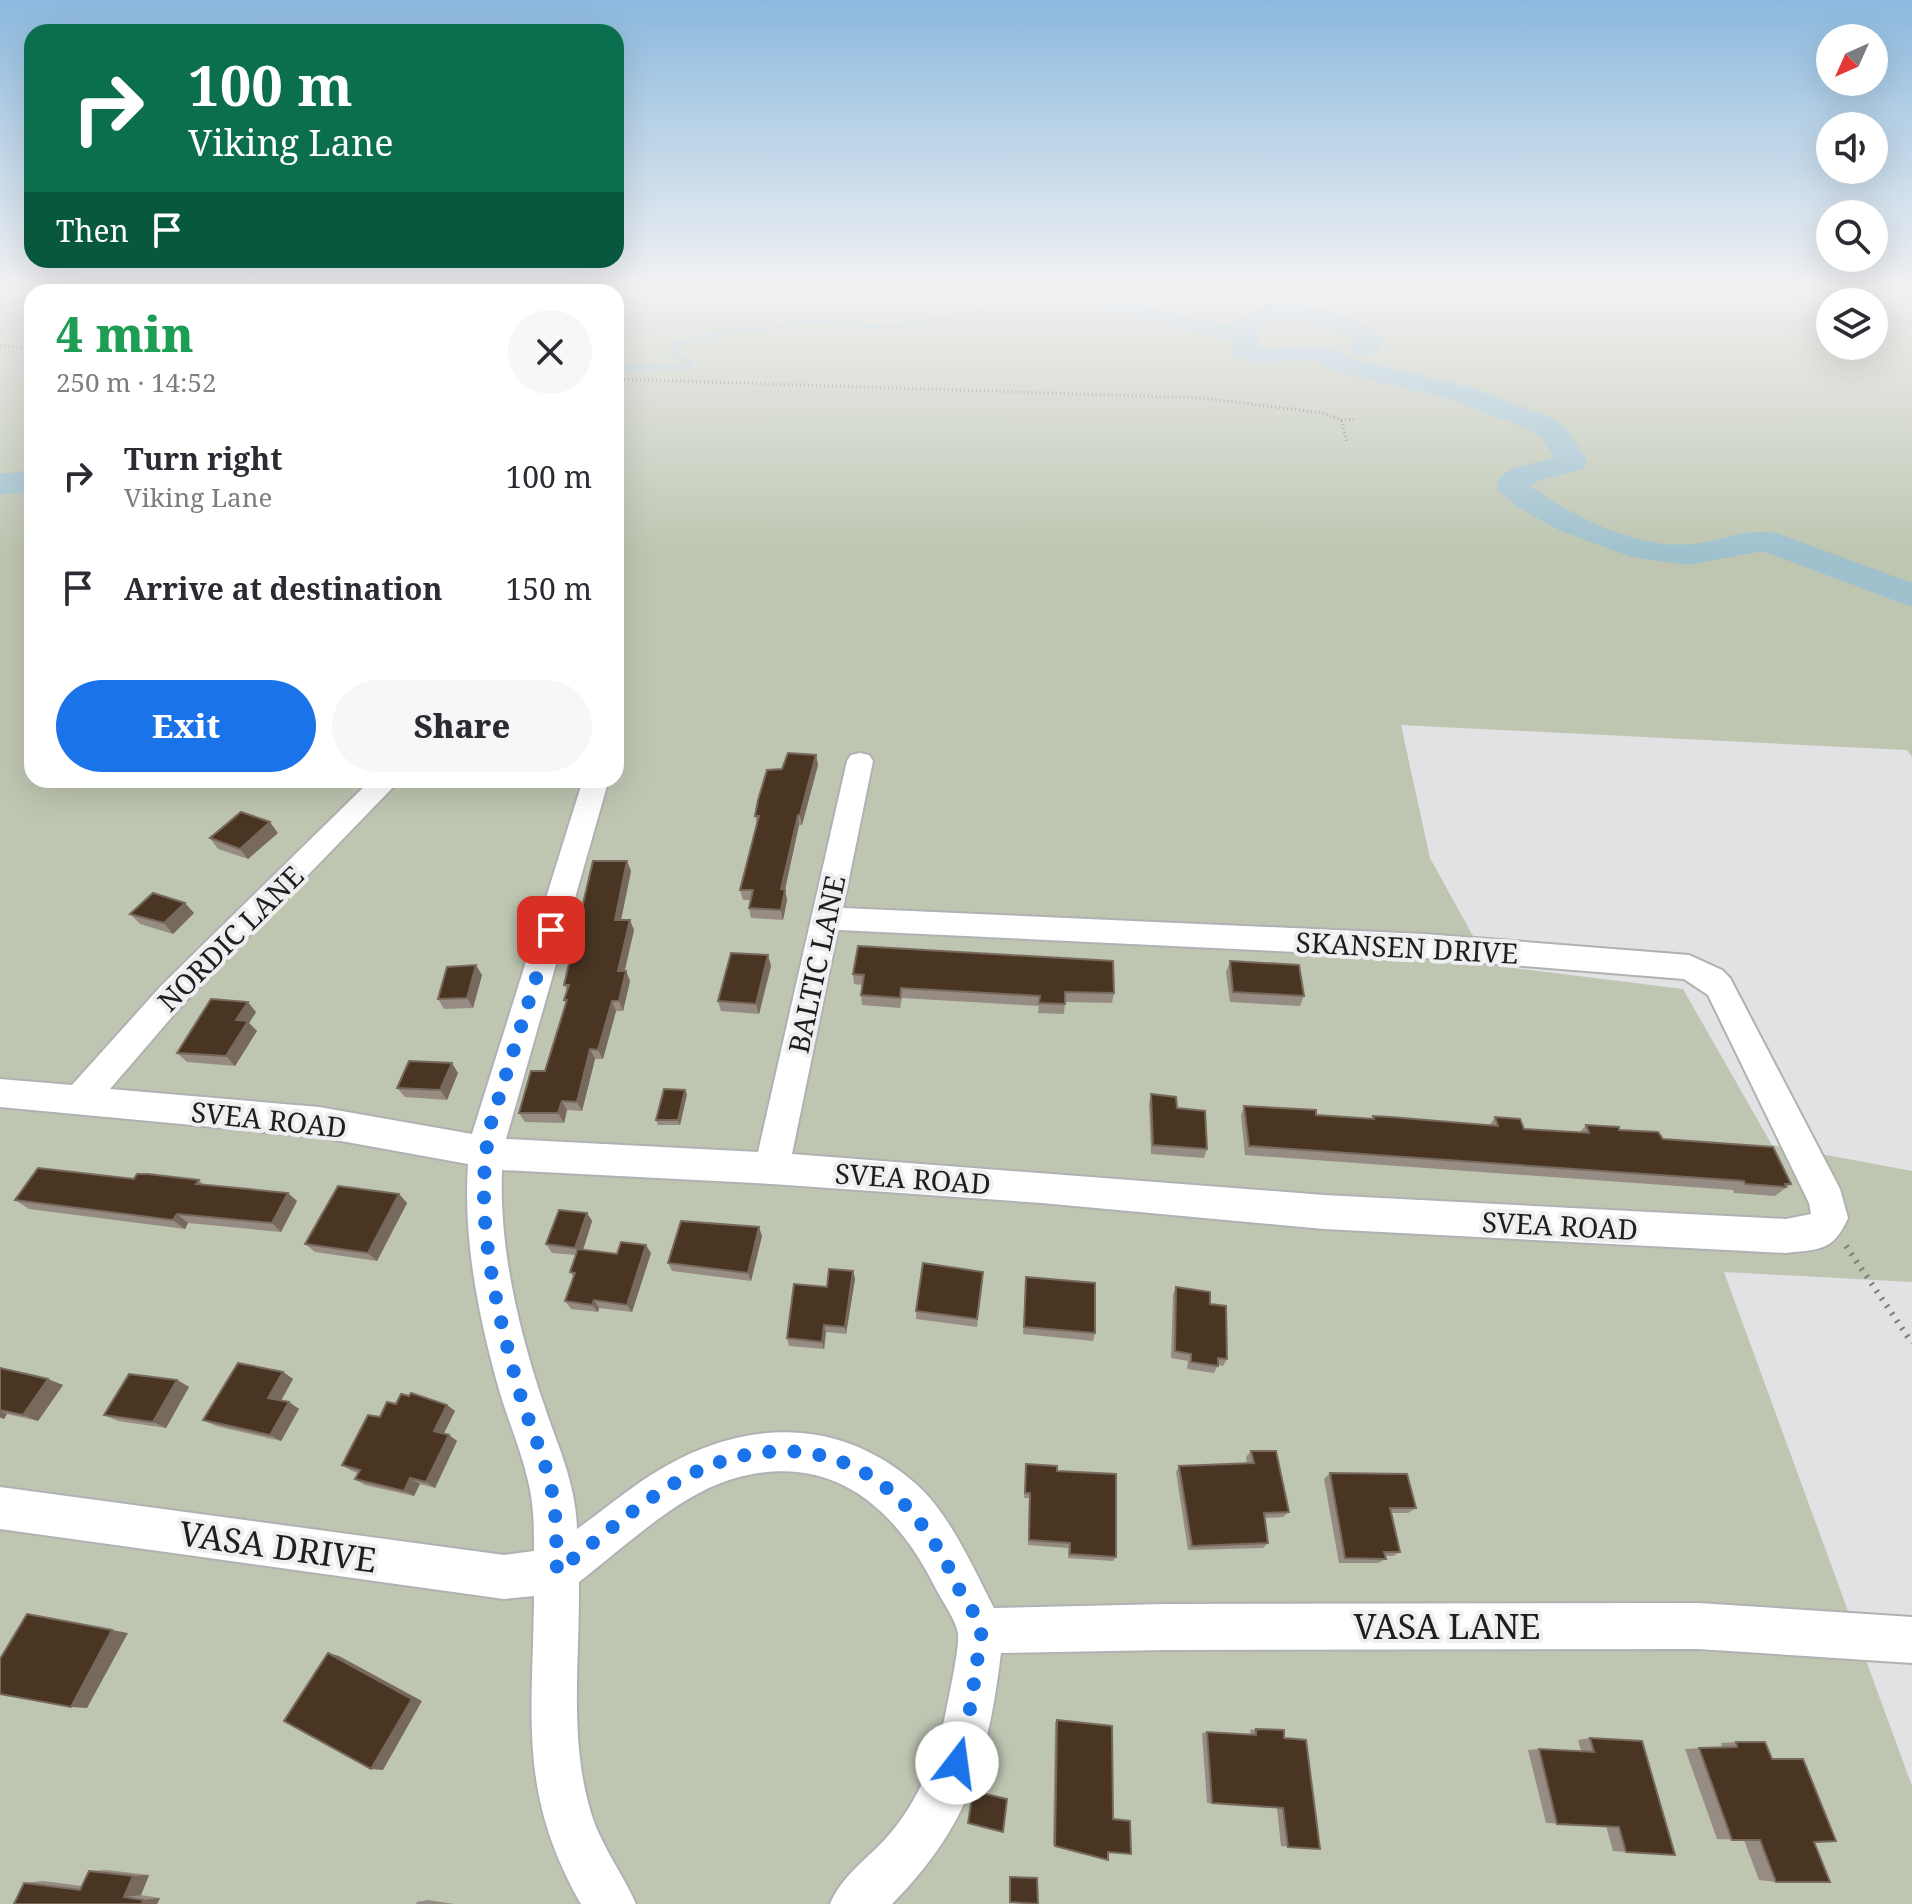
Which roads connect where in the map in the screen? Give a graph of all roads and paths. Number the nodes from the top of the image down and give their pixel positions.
1 (624, 379) edge
2 (1356, 419) dead end
3 (1341, 420) junction
4 (1347, 442) dead end
5 (860, 761) dead end
6 (379, 788) edge
7 (593, 788) edge
8 (825, 918) junction
9 (0, 1093) edge
10 (79, 1101) junction
11 (485, 1150) junction
12 (772, 1168) junction
13 (1826, 1225) junction
14 (1912, 1343) edge
15 (0, 1508) edge
16 (557, 1571) junction
17 (981, 1631) junction
18 (1912, 1640) edge
19 (610, 1904) edge
20 (856, 1904) edge

1 - 3 path
2 - 3 path
3 - 4 path
5 - 8 street, BALTIC LANE
6 - 10 street, NORDIC LANE
7 - 11 street
8 - 12 street, BALTIC LANE
8 - 13 street, SKANSEN DRIVE
9 - 10 street, SVEA ROAD
10 - 11 street, SVEA ROAD
11 - 12 street, SVEA ROAD
11 - 16 street
12 - 13 street, SVEA ROAD
13 - 14 path
15 - 16 street, VASA DRIVE
16 - 17 street
16 - 19 street
17 - 18 street, VASA LANE
17 - 20 street

